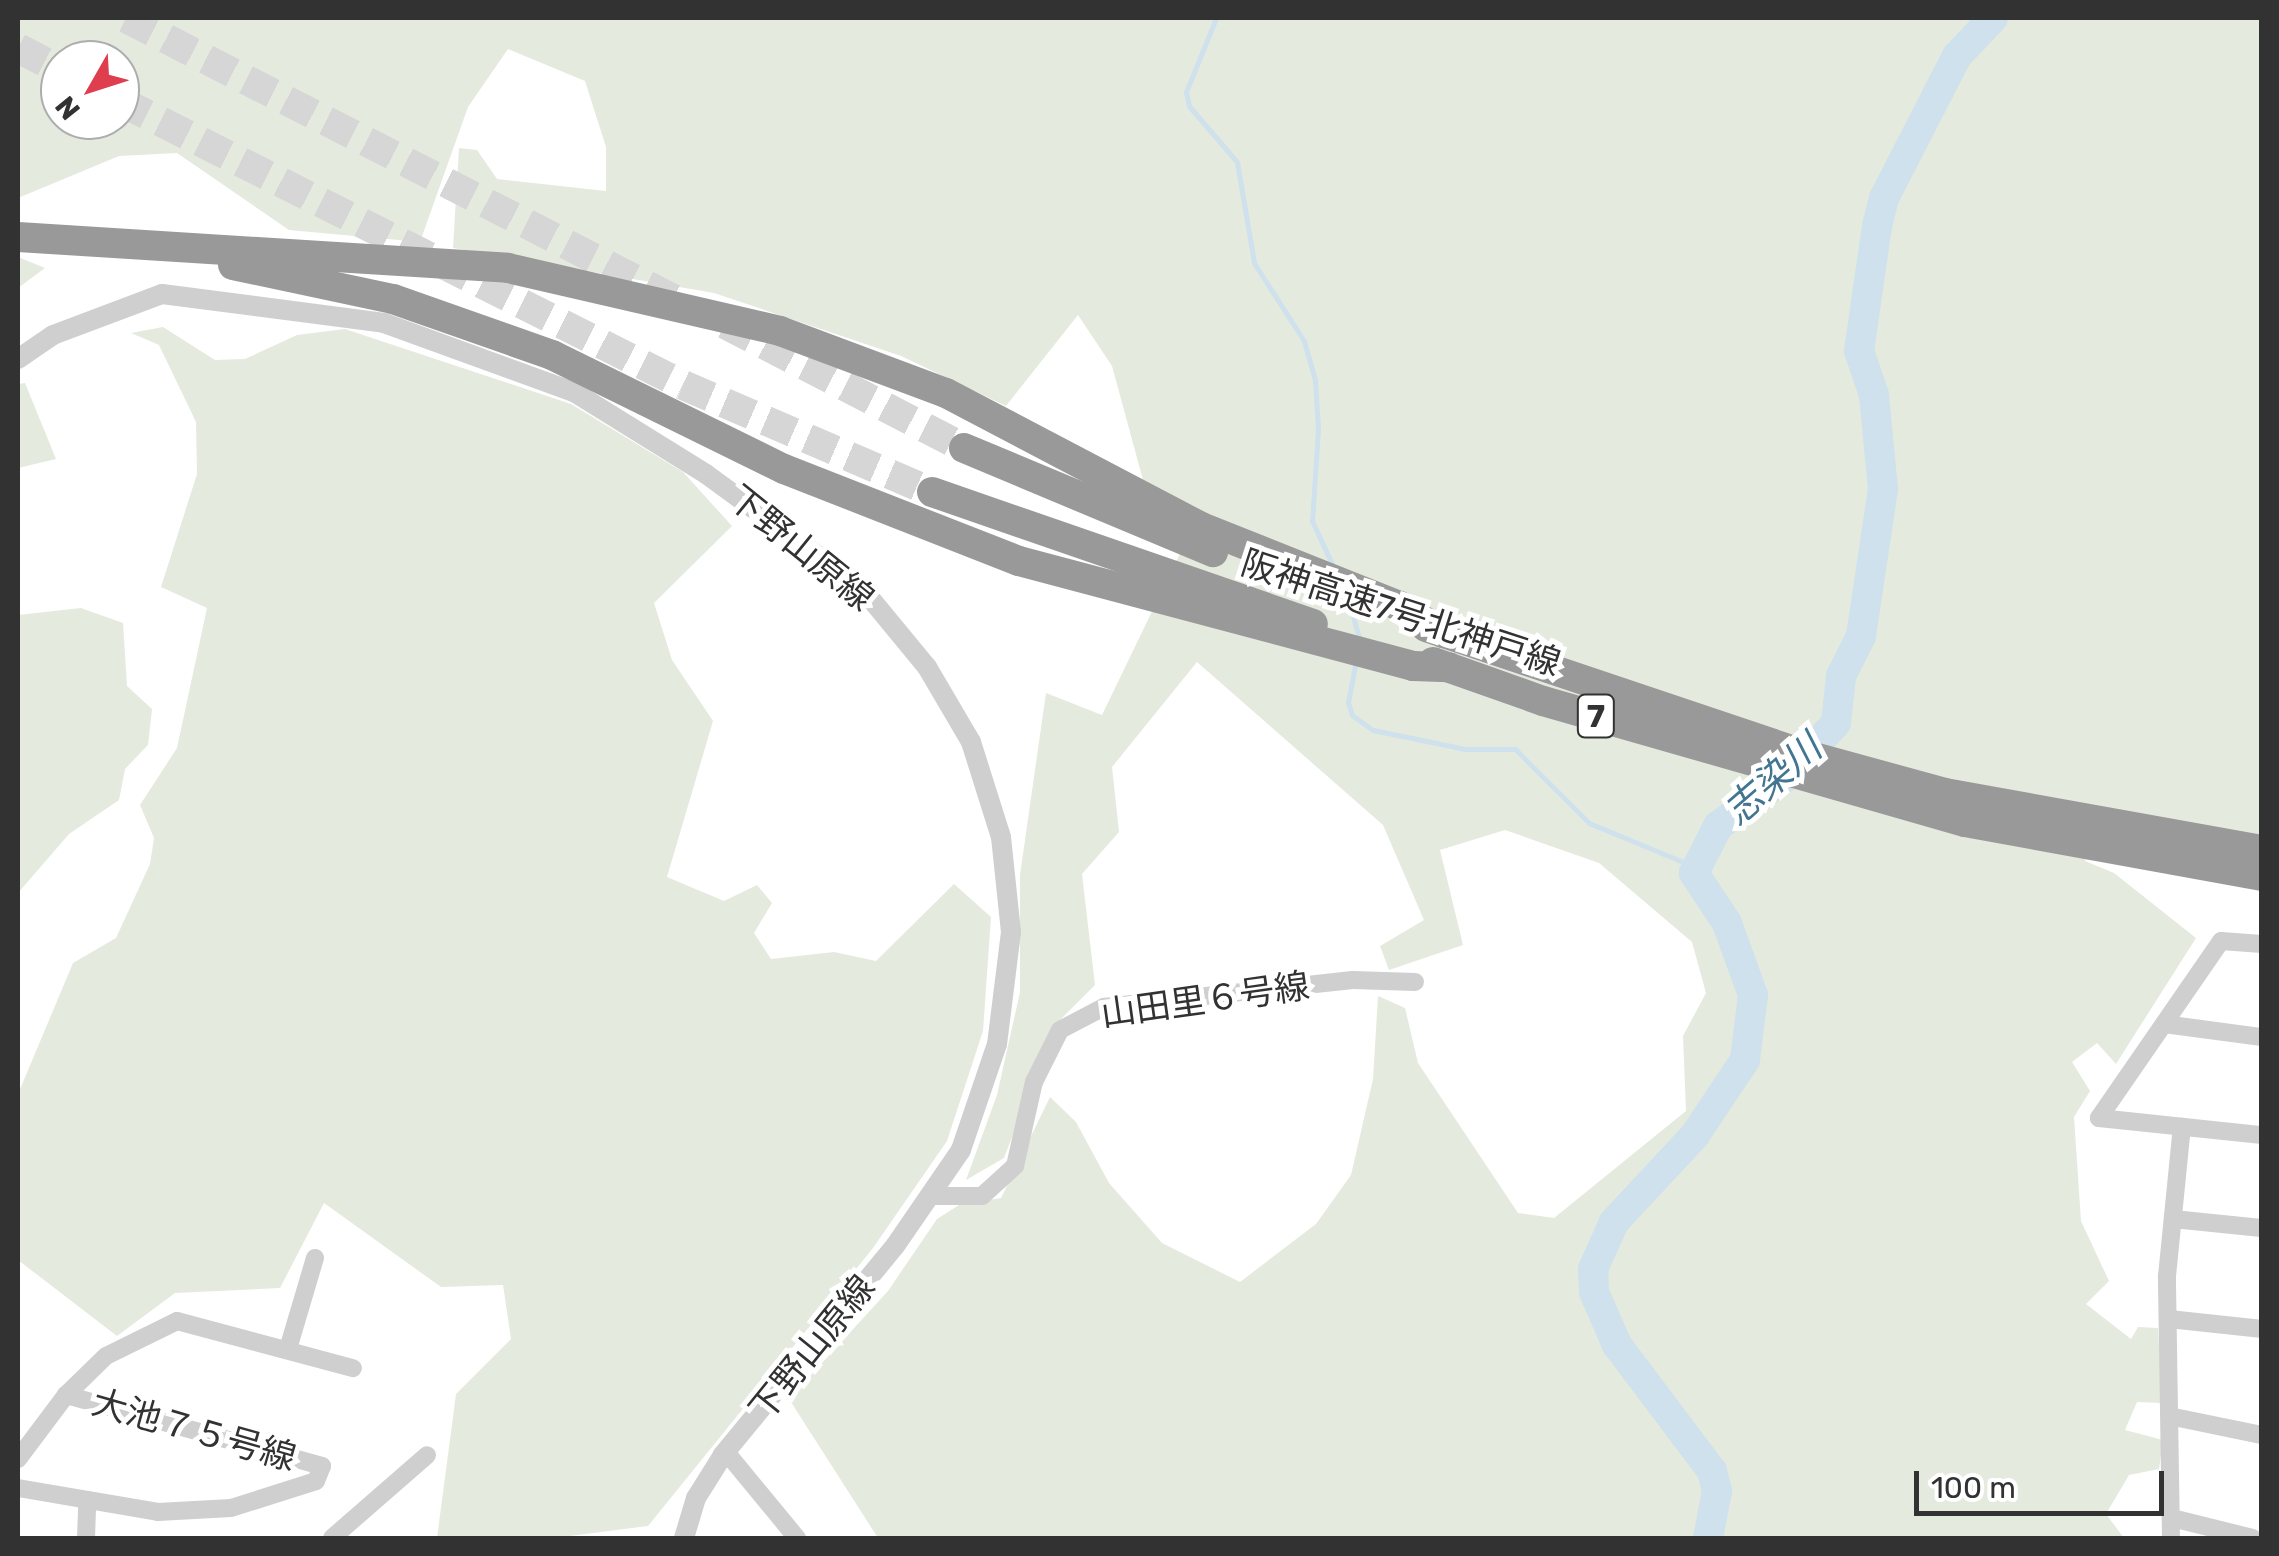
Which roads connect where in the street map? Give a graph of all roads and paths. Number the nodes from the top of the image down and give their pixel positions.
1 (18, 236) edge
2 (72, 236) junction
3 (18, 359) edge
4 (964, 448) tunnel mouth
5 (932, 492) tunnel mouth
6 (1443, 633) junction
7 (1449, 667) junction
8 (2262, 850) edge
9 (2211, 857) junction
10 (2262, 876) edge
11 (2262, 944) edge
12 (1414, 982) dead end
13 (2164, 1024) junction
14 (2262, 1037) edge
15 (2182, 1127) junction
16 (2262, 1135) edge
17 (929, 1196) junction
18 (2173, 1219) junction
19 (2262, 1228) edge
20 (315, 1258) dead end
21 (2169, 1319) junction
22 (2262, 1329) edge
23 (288, 1349) junction
24 (353, 1368) dead end
25 (66, 1394) junction
26 (2174, 1416) junction
27 (2262, 1436) edge
28 (726, 1452) junction
29 (427, 1455) dead end
30 (18, 1459) edge
31 (18, 1488) edge
32 (88, 1500) junction
33 (2172, 1518) junction
34 (86, 1538) edge
35 (332, 1538) edge
36 (684, 1538) edge
37 (797, 1538) edge
38 (2172, 1538) edge
39 (2253, 1538) edge

1 - 2 highway
2 - 6 highway
2 - 7 highway
3 - 17 street, 下野山原線
4 - 6 highway, 阪神高速7号北神戸線 / 7
5 - 7 highway, 阪神高速7号北神戸線 / 7
6 - 9 highway, 阪神高速7号北神戸線 / 7
7 - 9 highway, 阪神高速7号北神戸線 / 7
8 - 9 highway, 阪神高速7号北神戸線 / 7
9 - 10 highway, 阪神高速7号北神戸線 / 7
11 - 13 street
12 - 17 street, 山田里６号線
13 - 14 street
13 - 15 street
15 - 16 street
15 - 18 street
17 - 28 street, 下野山原線
18 - 19 street
18 - 21 street
20 - 23 street
21 - 22 street
21 - 26 street
23 - 24 street
23 - 25 street
25 - 30 street, 大池７５号線
25 - 32 street, 大池７５号線
26 - 27 street
26 - 33 street
28 - 36 street, 下野山原線
28 - 37 street
29 - 35 street
31 - 32 street, 大池７５号線
32 - 34 street
33 - 38 street
33 - 39 street

